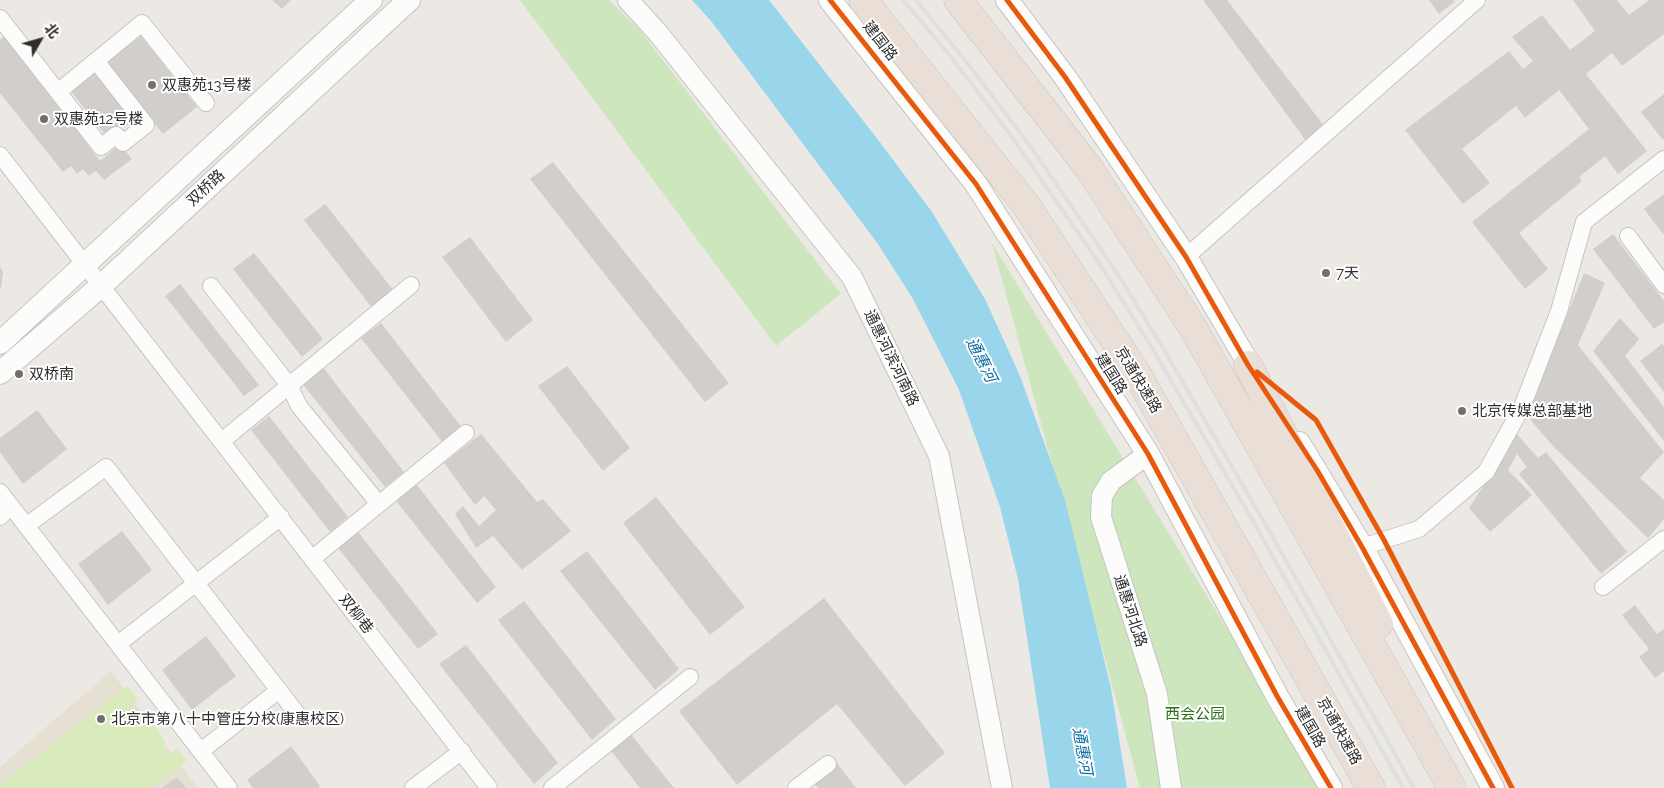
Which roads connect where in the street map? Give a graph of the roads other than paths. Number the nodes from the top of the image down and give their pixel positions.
1 (371, 0) edge
2 (409, 0) edge
3 (628, 0) edge
4 (830, 0) edge
5 (862, 0) edge
6 (958, 0) edge
7 (1007, 0) edge
8 (1477, 0) edge
9 (0, 18) edge
10 (96, 60) junction
11 (58, 92) junction
12 (206, 102) dead end
13 (0, 155) edge
14 (1664, 159) edge
15 (1628, 236) dead end
16 (1186, 257) junction
17 (85, 266) junction
18 (411, 285) dead end
19 (1664, 285) edge
20 (101, 286) junction
21 (211, 286) dead end
22 (0, 343) edge
23 (1248, 365) junction
24 (0, 372) edge
25 (289, 385) junction
26 (466, 433) dead end
27 (222, 441) junction
28 (1148, 454) junction
29 (0, 492) edge
30 (379, 504) junction
31 (6, 511) edge
32 (281, 517) junction
33 (26, 526) junction
34 (1664, 539) edge
35 (1362, 547) junction
36 (313, 558) junction
37 (196, 583) junction
38 (1603, 587) dead end
39 (118, 644) junction
40 (690, 676) dead end
41 (279, 690) junction
42 (298, 715) dead end
43 (201, 751) junction
44 (462, 751) junction
45 (828, 764) dead end
46 (1452, 787) edge
47 (229, 788) edge
48 (412, 788) edge
49 (489, 788) edge
50 (552, 788) edge
51 (796, 788) edge
52 (1002, 788) edge
53 (1171, 788) edge
54 (1331, 788) edge
55 (1371, 788) edge
56 (1493, 788) edge

1 - 17 main road, 双桥路
2 - 20 main road, 双桥路
3 - 52 street, 通惠河滨河南路
4 - 28 main road, 建国路
5 - 55 highway, 京通快速路
6 - 46 highway
7 - 16 main road
8 - 16 street
9 - 11 street
10 - 11 street
10 - 11 street
10 - 12 street
13 - 17 street, 双柳巷
14 - 35 street
15 - 19 street
16 - 23 main road
17 - 20 street, 双柳巷
17 - 22 main road, 双桥路
18 - 25 street
20 - 24 main road, 双桥路
20 - 27 street, 双柳巷
21 - 25 street
23 - 35 main road
23 - 46 highway
25 - 27 street
25 - 30 street
26 - 30 street
27 - 32 street, 双柳巷
28 - 53 street, 通惠河北路
28 - 54 main road, 建国路
29 - 31 street
30 - 36 street
31 - 33 street
32 - 36 street, 双柳巷
32 - 37 street
33 - 37 street
33 - 39 street
34 - 38 street
35 - 56 main road
36 - 44 street, 双柳巷
37 - 39 street
37 - 41 street
39 - 43 street
40 - 50 street
41 - 42 street
41 - 43 street
43 - 47 street
44 - 48 street
44 - 49 street, 双柳巷
45 - 51 street

